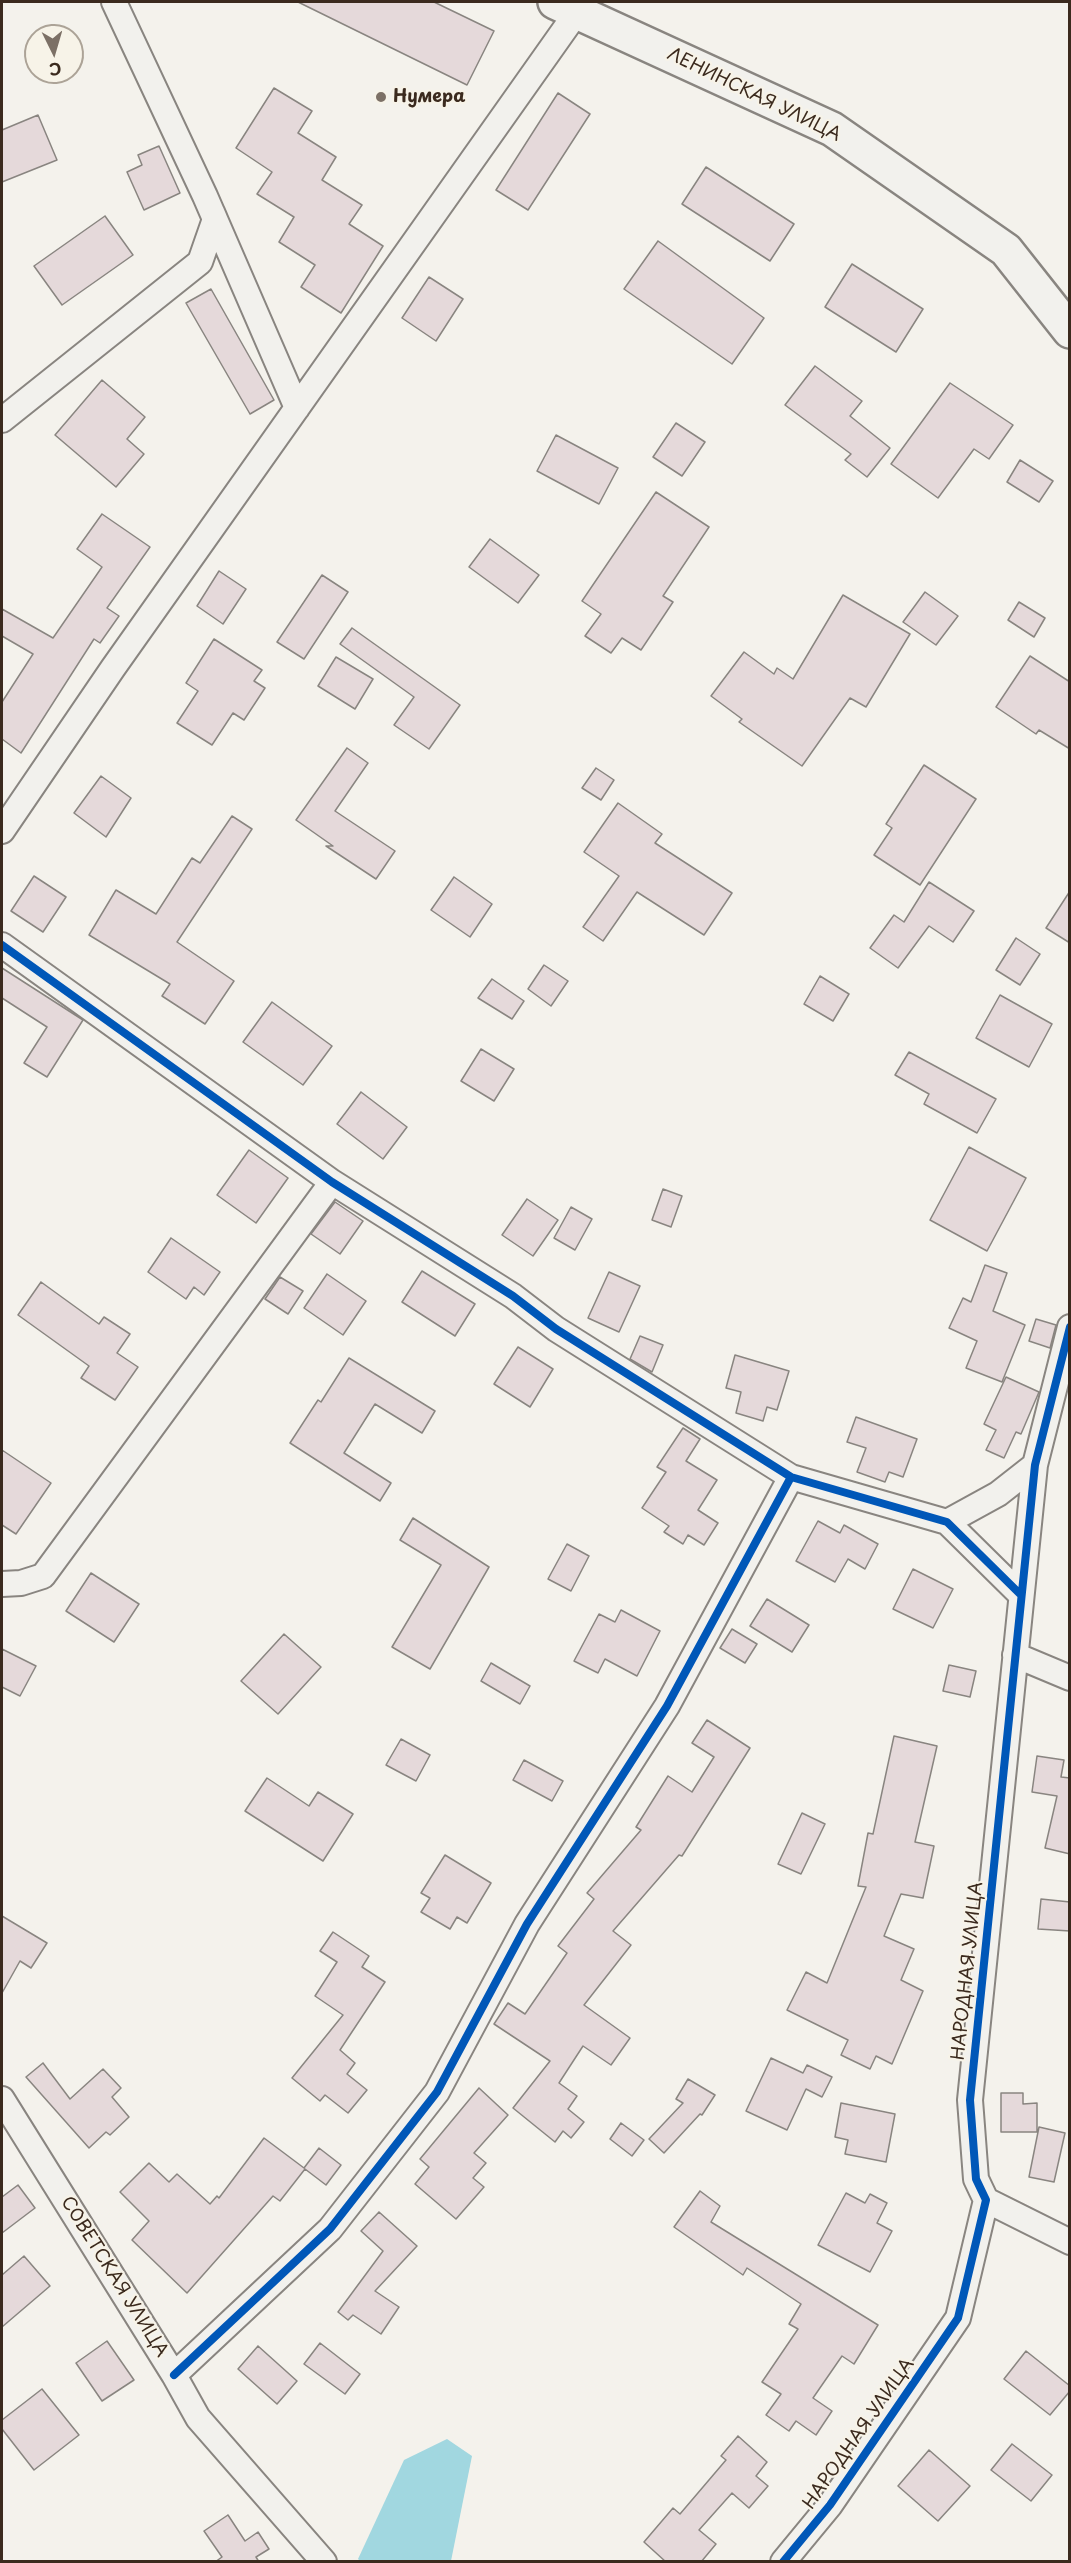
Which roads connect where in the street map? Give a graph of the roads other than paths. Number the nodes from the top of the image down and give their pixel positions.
1 (114, 2) edge
2 (566, 7) edge
3 (205, 196) junction
4 (1070, 331) edge
5 (297, 408) junction
6 (2, 420) edge
7 (2, 831) edge
8 (2, 945) edge
9 (332, 1182) junction
10 (1070, 1327) edge
11 (1035, 1466) junction
12 (791, 1477) junction
13 (946, 1522) junction
14 (2, 1584) edge
15 (1020, 1594) junction
16 (1015, 1654) junction
17 (1070, 1678) edge
18 (2, 2099) edge
19 (986, 2200) junction
20 (1070, 2242) edge
21 (174, 2374) junction
22 (324, 2562) edge
23 (783, 2562) edge

1 - 3 street
2 - 4 street, ЛЕНИНСКАЯ УЛИЦА
2 - 5 street
3 - 5 street
3 - 6 street
5 - 7 street
8 - 9 street
9 - 12 street
9 - 14 street
10 - 11 street, НАРОДНАЯ УЛИЦА
11 - 13 street
11 - 15 street, НАРОДНАЯ УЛИЦА
12 - 13 street
12 - 21 street
13 - 15 street
15 - 16 street, НАРОДНАЯ УЛИЦА
16 - 17 street
16 - 19 street, НАРОДНАЯ УЛИЦА
18 - 21 street, СОВЕТСКАЯ УЛИЦА
19 - 20 street
19 - 23 street, НАРОДНАЯ УЛИЦА
21 - 22 street, СОВЕТСКАЯ УЛИЦА

